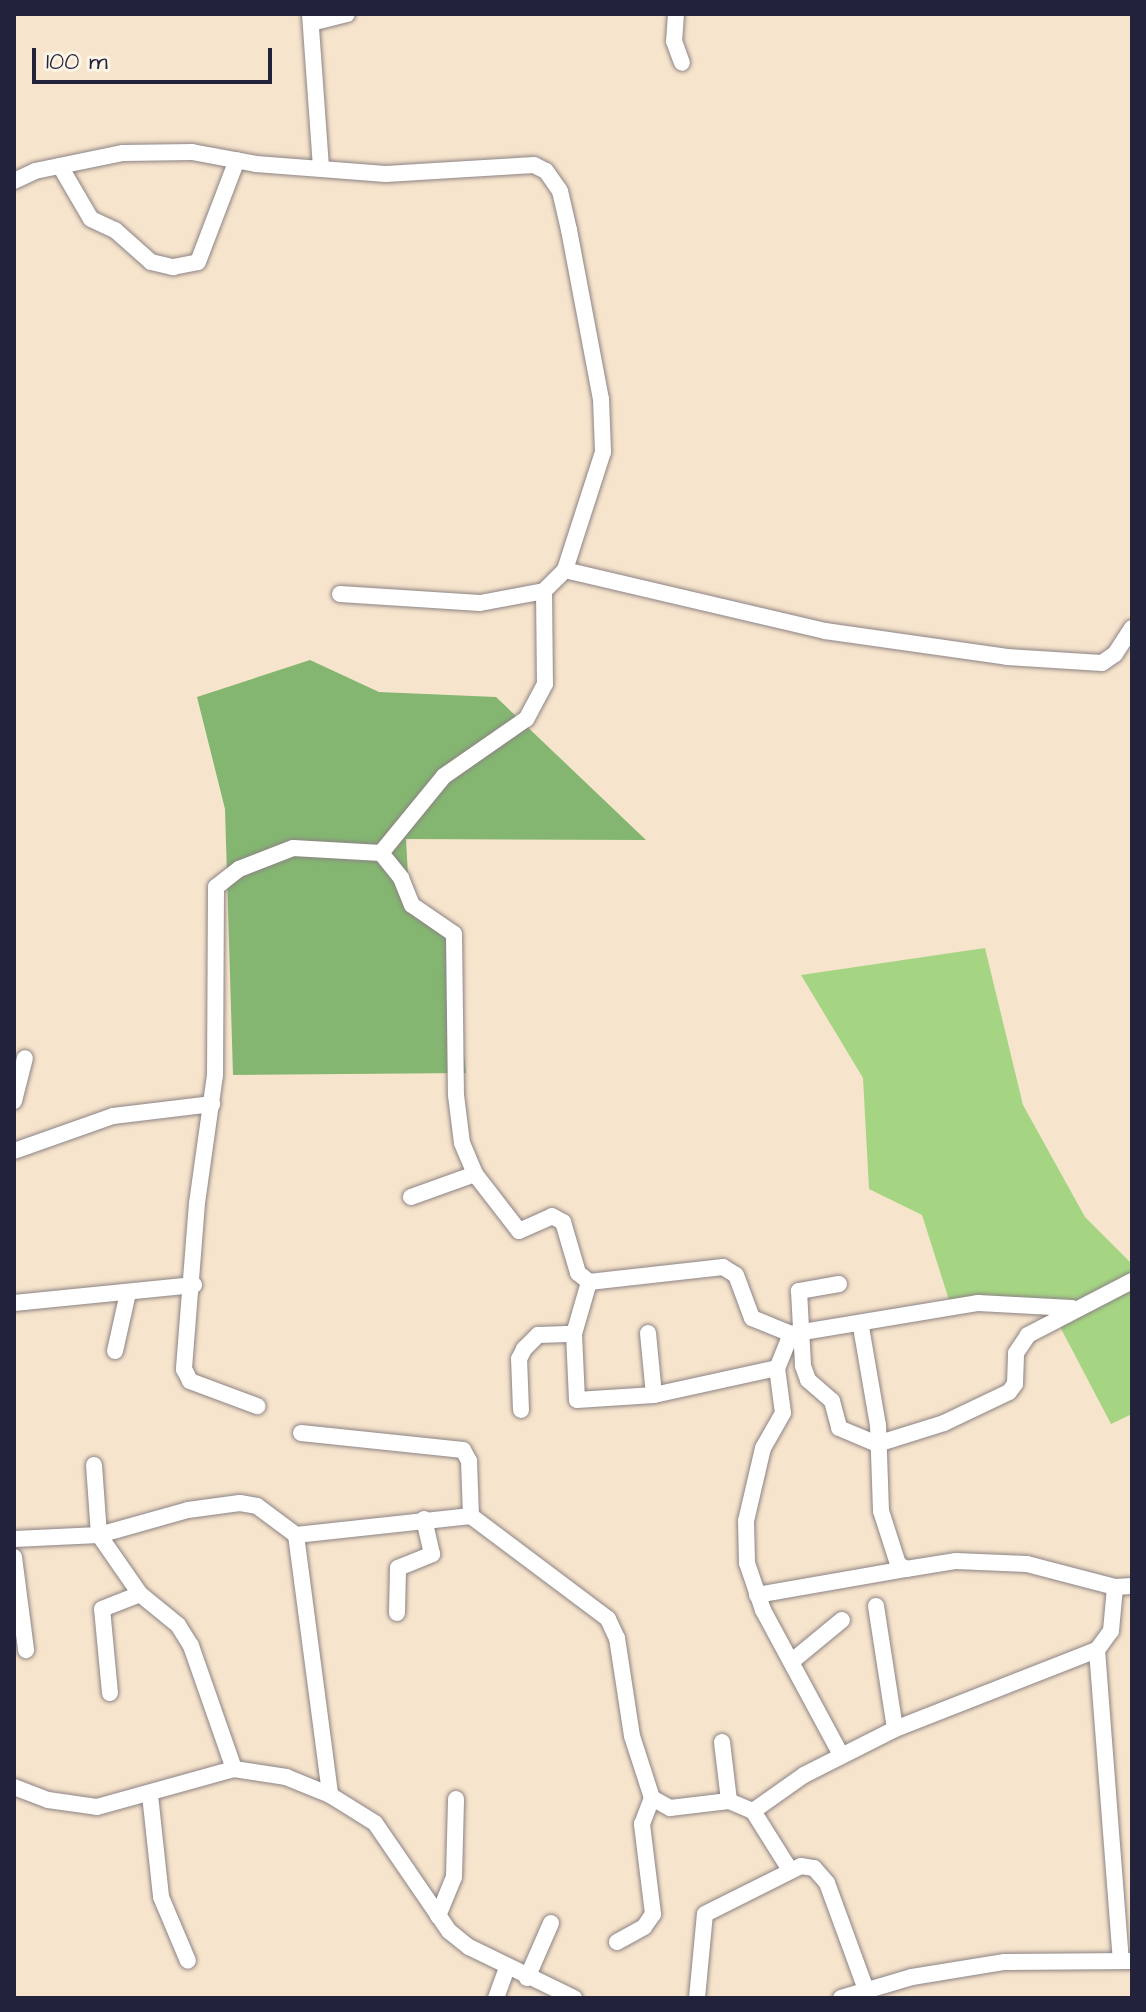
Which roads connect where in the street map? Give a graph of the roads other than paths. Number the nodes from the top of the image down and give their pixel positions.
1 (347, 14) edge
2 (676, 14) edge
3 (310, 18) edge
4 (682, 63) dead end
5 (237, 160) junction
6 (60, 166) junction
7 (321, 167) junction
8 (14, 181) edge
9 (565, 570) junction
10 (544, 591) junction
11 (340, 594) dead end
12 (1132, 628) edge
13 (381, 853) junction
14 (25, 1058) dead end
15 (14, 1101) edge
16 (212, 1104) junction
17 (14, 1151) edge
18 (475, 1174) junction
19 (411, 1197) dead end
20 (1132, 1281) edge
21 (589, 1282) junction
22 (839, 1284) dead end
23 (194, 1285) junction
24 (128, 1293) junction
25 (14, 1303) edge
26 (1072, 1308) junction
27 (861, 1327) junction
28 (648, 1333) dead end
29 (574, 1334) junction
30 (796, 1334) junction
31 (115, 1351) dead end
32 (777, 1368) junction
33 (654, 1395) junction
34 (257, 1406) dead end
35 (521, 1410) dead end
36 (301, 1433) dead end
37 (877, 1444) junction
38 (94, 1465) dead end
39 (471, 1516) junction
40 (424, 1519) junction
41 (99, 1535) junction
42 (296, 1535) junction
43 (14, 1539) edge
44 (14, 1557) edge
45 (906, 1569) junction
46 (1124, 1587) edge
47 (140, 1594) junction
48 (757, 1595) junction
49 (876, 1606) dead end
50 (397, 1613) dead end
51 (842, 1620) dead end
52 (26, 1650) dead end
53 (1097, 1650) junction
54 (791, 1662) junction
55 (110, 1693) dead end
56 (895, 1729) junction
57 (722, 1742) dead end
58 (841, 1755) junction
59 (234, 1769) junction
60 (14, 1787) edge
61 (150, 1795) junction
62 (330, 1795) junction
63 (652, 1798) junction
64 (456, 1799) dead end
65 (729, 1801) junction
66 (753, 1811) junction
67 (790, 1870) junction
68 (438, 1916) junction
69 (551, 1923) dead end
70 (617, 1942) dead end
71 (1126, 1960) edge
72 (188, 1961) dead end
73 (507, 1968) junction
74 (527, 1978) junction
75 (854, 1994) edge
76 (496, 1998) edge
77 (574, 1998) edge
78 (697, 1998) edge

1 - 3 street
2 - 4 street
3 - 7 street
5 - 6 street
5 - 6 street
5 - 7 street
6 - 8 street
7 - 9 street
9 - 10 street
9 - 12 street
10 - 11 street
10 - 13 street
13 - 16 street
13 - 18 street
14 - 15 street
16 - 17 street
16 - 23 street
18 - 19 street
18 - 21 street
20 - 26 street
21 - 29 street
21 - 30 street
22 - 30 street
23 - 24 street
23 - 34 street
24 - 25 street
24 - 31 street
26 - 27 street
26 - 37 street
27 - 30 street
27 - 37 street
28 - 33 street
29 - 33 street
29 - 35 street
30 - 32 street
30 - 37 street
32 - 33 street
32 - 48 street
36 - 39 street
37 - 45 street
38 - 41 street
39 - 40 street
39 - 63 street
40 - 42 street
40 - 50 street
41 - 42 street
41 - 43 street
41 - 47 street
42 - 62 street
44 - 52 street
45 - 46 street
45 - 48 street
46 - 53 street
47 - 55 street
47 - 59 street
48 - 54 street
49 - 56 street
51 - 54 street
53 - 56 street
53 - 71 street
54 - 58 street
56 - 58 street
57 - 65 street
58 - 66 street
59 - 61 street
59 - 62 street
60 - 61 street
61 - 72 street
62 - 68 street
63 - 65 street
63 - 70 street
64 - 68 street
65 - 66 street
66 - 67 street
67 - 75 street
67 - 78 street
68 - 73 street
69 - 74 street
71 - 75 street
73 - 74 street
73 - 76 street
74 - 77 street

